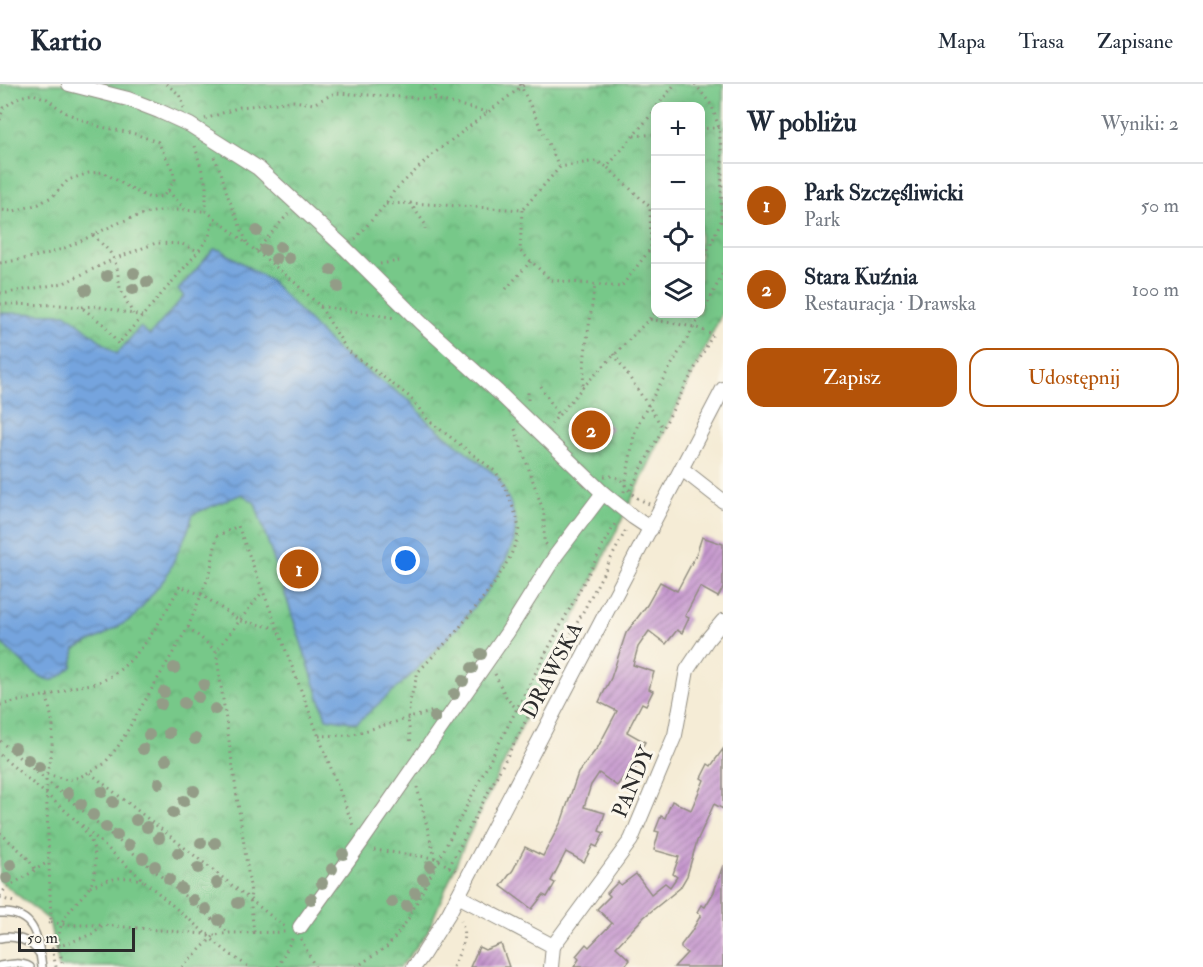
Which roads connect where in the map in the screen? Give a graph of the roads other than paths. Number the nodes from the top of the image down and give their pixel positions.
1 (69, 84) edge
2 (723, 389) edge
3 (682, 469) junction
4 (603, 492) junction
5 (723, 501) edge
6 (651, 529) junction
7 (723, 621) edge
8 (458, 896) junction
9 (0, 913) edge
10 (298, 928) road end
11 (0, 938) edge
12 (553, 946) junction
13 (40, 955) junction
14 (0, 966) edge
15 (30, 967) edge
16 (42, 967) edge
17 (414, 967) edge
18 (551, 967) edge

1 - 4 street
2 - 3 street, DRAWSKA
3 - 5 street
3 - 6 street, DRAWSKA
4 - 6 street
4 - 10 street
6 - 8 street, DRAWSKA
7 - 12 street, PANDY
8 - 12 street
8 - 17 street, DRAWSKA
9 - 13 lane
11 - 13 lane
12 - 18 street
13 - 16 lane
14 - 15 lane

